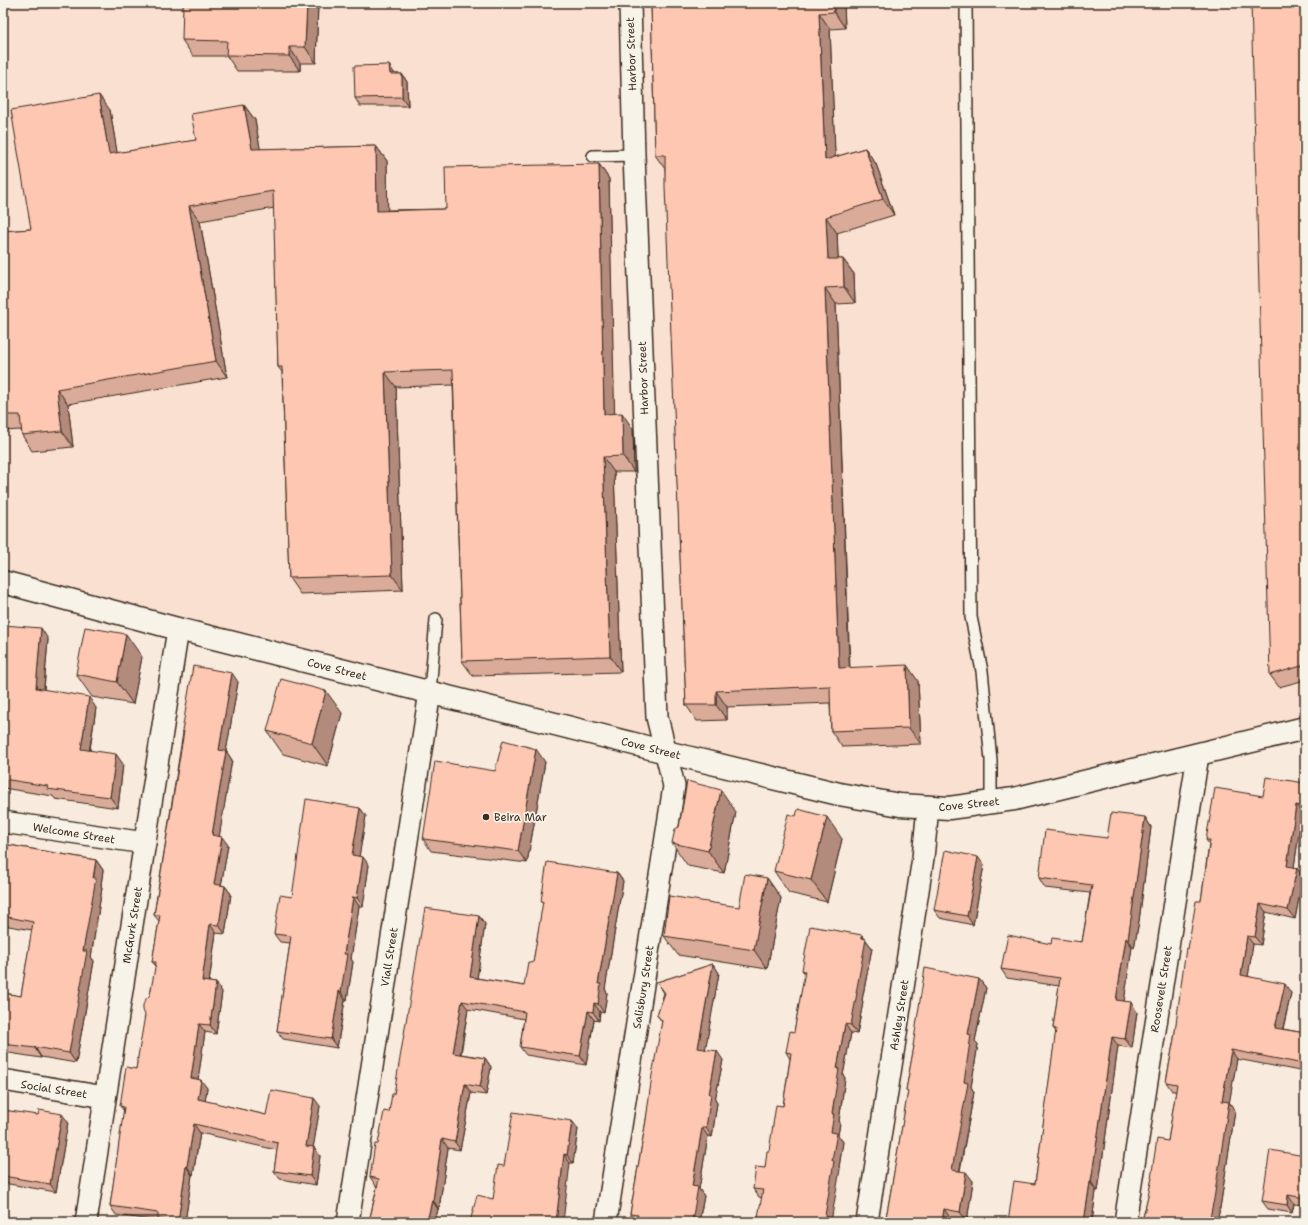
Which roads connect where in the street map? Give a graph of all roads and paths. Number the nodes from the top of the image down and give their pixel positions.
1 (630, 3) edge
2 (966, 3) edge
3 (634, 155) junction
4 (593, 156) dead end
5 (3, 582) edge
6 (436, 619) dead end
7 (178, 628) junction
8 (430, 692) junction
9 (1305, 728) edge
10 (666, 752) junction
11 (1198, 755) junction
12 (991, 802) junction
13 (928, 807) junction
14 (3, 822) edge
15 (145, 843) junction
16 (3, 1080) edge
17 (106, 1097) junction
18 (86, 1222) edge
19 (348, 1222) edge
20 (606, 1222) edge
21 (867, 1222) edge
22 (1125, 1222) edge

1 - 3 street, Harbor Street
2 - 12 lane
3 - 4 lane
3 - 10 street, Harbor Street
5 - 7 main road, Cove Street
6 - 8 lane
7 - 8 main road, Cove Street
7 - 15 street, McGurk Street
8 - 10 main road, Cove Street
8 - 19 street, Viall Street
9 - 11 main road, Cove Street
10 - 13 main road, Cove Street
10 - 20 street, Salisbury Street
11 - 12 main road, Cove Street
11 - 22 street, Roosevelt Street
12 - 13 main road, Cove Street
13 - 21 street, Ashley Street
14 - 15 street, Welcome Street
15 - 17 street, McGurk Street
16 - 17 street, Social Street
17 - 18 street, McGurk Street

